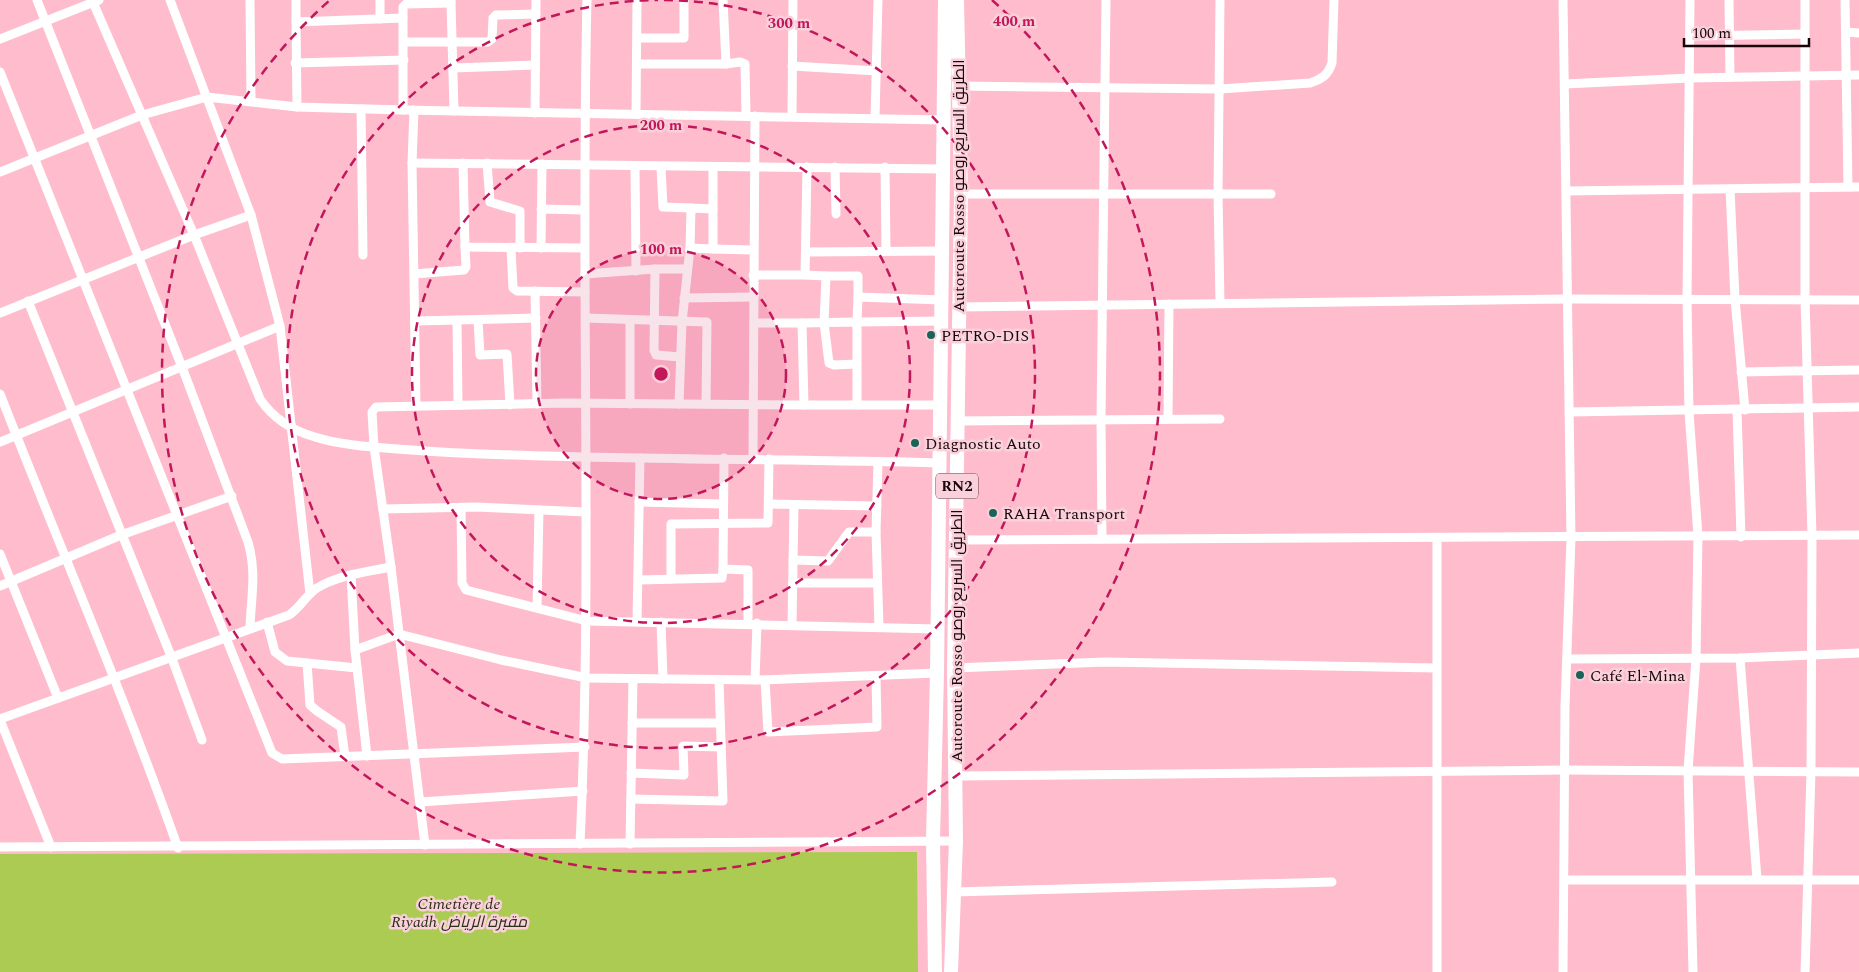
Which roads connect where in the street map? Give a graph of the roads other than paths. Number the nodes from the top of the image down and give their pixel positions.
1 (37, 0) edge
2 (170, 0) edge
3 (250, 0) edge
4 (296, 0) edge
5 (380, 0) edge
6 (536, 0) edge
7 (587, 0) edge
8 (637, 0) edge
9 (684, 0) edge
10 (724, 0) edge
11 (793, 0) edge
12 (878, 0) edge
13 (945, 0) edge
14 (957, 0) edge
15 (1106, 0) edge
16 (1220, 0) edge
17 (1334, 0) edge
18 (1563, 0) edge
19 (1690, 0) edge
20 (1730, 0) edge
21 (1805, 0) edge
22 (1845, 0) edge
23 (95, 1) edge
24 (428, 1) edge
25 (451, 1) edge
26 (536, 14) junction
27 (402, 18) junction
28 (380, 19) junction
29 (45, 21) junction
30 (296, 22) junction
31 (1846, 32) junction
32 (1859, 33) edge
33 (1731, 34) junction
34 (1805, 34) junction
35 (1690, 36) junction
36 (638, 38) junction
37 (0, 39) edge
38 (405, 42) junction
39 (452, 43) junction
40 (404, 60) junction
41 (296, 63) junction
42 (638, 64) junction
43 (726, 64) junction
44 (535, 65) junction
45 (792, 66) junction
46 (453, 68) junction
47 (878, 70) junction
48 (0, 72) edge
49 (1859, 75) edge
50 (1806, 76) junction
51 (1847, 76) junction
52 (1730, 77) junction
53 (1690, 78) junction
54 (1564, 84) junction
55 (959, 86) junction
56 (1104, 88) junction
57 (1220, 89) junction
58 (207, 97) junction
59 (251, 100) junction
60 (297, 107) junction
61 (361, 109) junction
62 (403, 110) junction
63 (414, 110) junction
64 (454, 111) junction
65 (535, 113) junction
66 (636, 113) junction
67 (584, 114) junction
68 (142, 115) junction
69 (751, 116) junction
70 (792, 116) junction
71 (875, 118) junction
72 (944, 120) junction
73 (90, 136) junction
74 (34, 158) junction
75 (412, 163) junction
76 (463, 163) junction
77 (487, 163) junction
78 (542, 164) junction
79 (584, 164) junction
80 (635, 166) junction
81 (661, 166) junction
82 (713, 167) junction
83 (807, 167) junction
84 (835, 167) junction
85 (885, 167) junction
86 (754, 168) junction
87 (943, 169) junction
88 (0, 172) edge
89 (1848, 187) junction
90 (1859, 187) edge
91 (1806, 188) junction
92 (1687, 189) junction
93 (1730, 189) junction
94 (1566, 191) junction
95 (1105, 193) junction
96 (1218, 193) junction
97 (961, 194) junction
98 (1271, 194) dead end
99 (691, 208) junction
100 (541, 209) junction
101 (713, 209) junction
102 (583, 210) junction
103 (836, 214) dead end
104 (251, 215) junction
105 (194, 236) junction
106 (465, 247) junction
107 (510, 248) junction
108 (520, 248) junction
109 (541, 248) junction
110 (584, 248) junction
111 (690, 248) junction
112 (713, 249) junction
113 (753, 250) junction
114 (886, 251) junction
115 (942, 251) junction
116 (806, 252) junction
117 (363, 255) dead end
118 (138, 258) junction
119 (687, 269) junction
120 (655, 270) junction
121 (636, 271) junction
122 (414, 274) junction
123 (585, 274) junction
124 (753, 275) junction
125 (805, 275) junction
126 (826, 276) junction
127 (83, 279) junction
128 (536, 291) junction
129 (585, 292) junction
130 (754, 297) junction
131 (858, 297) junction
132 (684, 298) junction
133 (1568, 299) junction
134 (1687, 299) junction
135 (1735, 299) junction
136 (1805, 299) junction
137 (942, 300) junction
138 (1859, 300) edge
139 (28, 301) junction
140 (1220, 303) junction
141 (1169, 304) junction
142 (1103, 305) junction
143 (959, 307) junction
144 (0, 313) edge
145 (536, 318) junction
146 (586, 318) junction
147 (457, 320) junction
148 (478, 320) junction
149 (630, 320) junction
150 (415, 321) junction
151 (653, 321) junction
152 (942, 321) junction
153 (682, 322) junction
154 (857, 322) junction
155 (754, 323) junction
156 (802, 323) junction
157 (824, 323) junction
158 (280, 326) junction
159 (239, 344) junction
160 (680, 357) junction
161 (857, 364) junction
162 (182, 367) junction
163 (1859, 370) edge
164 (1741, 372) junction
165 (1806, 372) junction
166 (127, 390) junction
167 (0, 394) edge
168 (458, 404) junction
169 (537, 404) junction
170 (585, 404) junction
171 (630, 404) junction
172 (679, 404) junction
173 (706, 404) junction
174 (941, 404) junction
175 (416, 405) junction
176 (510, 405) junction
177 (754, 405) junction
178 (804, 405) junction
179 (857, 405) junction
180 (1859, 407) edge
181 (1807, 408) junction
182 (1741, 410) junction
183 (72, 412) junction
184 (1570, 412) junction
185 (1689, 412) junction
186 (1220, 418) dead end
187 (1168, 419) junction
188 (1101, 420) junction
189 (957, 421) junction
190 (292, 427) junction
191 (16, 435) junction
192 (0, 442) edge
193 (374, 447) junction
194 (585, 458) junction
195 (640, 458) junction
196 (724, 458) junction
197 (753, 458) junction
198 (769, 459) junction
199 (878, 462) junction
200 (940, 463) junction
201 (232, 496) junction
202 (639, 502) junction
203 (723, 504) junction
204 (769, 504) junction
205 (794, 505) junction
206 (877, 506) junction
207 (461, 508) junction
208 (383, 509) junction
209 (539, 510) junction
210 (586, 512) junction
211 (177, 514) junction
212 (723, 523) junction
213 (876, 532) junction
214 (121, 535) junction
215 (1698, 536) junction
216 (1740, 536) junction
217 (1812, 536) junction
218 (1859, 536) edge
219 (1571, 538) junction
220 (1102, 539) junction
221 (1437, 539) junction
222 (957, 540) junction
223 (0, 554) edge
224 (65, 560) junction
225 (793, 560) junction
226 (391, 567) junction
227 (722, 569) junction
228 (351, 575) junction
229 (671, 579) junction
230 (638, 580) junction
231 (11, 582) junction
232 (793, 583) junction
233 (877, 583) junction
234 (0, 586) edge
235 (310, 594) junction
236 (537, 608) junction
237 (587, 621) junction
238 (267, 622) junction
239 (637, 622) junction
240 (661, 622) junction
241 (753, 623) junction
242 (792, 624) junction
243 (879, 627) junction
244 (250, 628) junction
245 (938, 628) junction
246 (399, 634) junction
247 (226, 636) junction
248 (355, 650) junction
249 (1859, 653) edge
250 (1811, 655) junction
251 (171, 656) junction
252 (1696, 658) junction
253 (1740, 658) junction
254 (1568, 659) junction
255 (307, 663) junction
256 (357, 668) junction
257 (954, 668) junction
258 (1436, 668) junction
259 (938, 673) junction
260 (876, 676) junction
261 (113, 678) junction
262 (587, 678) junction
263 (633, 679) junction
264 (664, 679) junction
265 (719, 680) junction
266 (760, 680) junction
267 (58, 698) junction
268 (0, 720) edge
269 (632, 723) junction
270 (720, 723) junction
271 (202, 740) dead end
272 (585, 747) junction
273 (721, 747) junction
274 (414, 754) junction
275 (367, 756) junction
276 (345, 757) junction
277 (1565, 770) junction
278 (1688, 771) junction
279 (1436, 772) junction
280 (1747, 772) junction
281 (1811, 772) junction
282 (1859, 772) edge
283 (631, 773) junction
284 (956, 776) junction
285 (583, 791) junction
286 (631, 798) junction
287 (420, 802) junction
288 (933, 840) junction
289 (956, 841) junction
290 (580, 844) junction
291 (630, 844) junction
292 (51, 846) junction
293 (425, 846) junction
294 (0, 847) edge
295 (178, 848) junction
296 (1690, 879) junction
297 (1757, 879) junction
298 (1807, 879) junction
299 (1565, 880) junction
300 (1859, 880) edge
301 (1332, 882) dead end
302 (954, 892) junction
303 (935, 972) edge
304 (951, 972) edge
305 (1437, 972) edge
306 (1563, 972) edge
307 (1693, 972) edge
308 (1805, 972) edge

1 - 29 street
2 - 58 street
3 - 59 street
4 - 30 street
5 - 28 street
6 - 26 street
7 - 67 street
8 - 36 street
9 - 36 street
10 - 43 street
11 - 45 street
12 - 47 street
13 - 72 highway, Autoroute Rosso الطريق السريع روصو / RN2
14 - 55 highway, Autoroute Rosso الطريق السريع روصو / RN2
15 - 56 street
16 - 57 street
17 - 57 street
18 - 54 street
19 - 35 street
20 - 33 street
21 - 34 street
22 - 31 street
23 - 29 street
23 - 68 street
24 - 25 street
24 - 27 street
25 - 39 street
26 - 39 street
26 - 44 street
27 - 28 street
27 - 38 street
28 - 30 street
29 - 37 street
29 - 73 street
30 - 41 street
31 - 32 street
31 - 51 street
33 - 34 street
33 - 35 street
33 - 52 street
34 - 50 street
35 - 53 street
36 - 42 street
38 - 39 street
38 - 40 street
39 - 46 street
40 - 41 street
40 - 62 street
41 - 60 street
42 - 43 street
42 - 66 street
43 - 69 street
44 - 46 street
44 - 65 street
45 - 47 street
45 - 70 street
46 - 64 street
47 - 71 street
48 - 74 street
49 - 51 street
50 - 51 street
50 - 52 street
50 - 91 street
51 - 89 street
52 - 53 street
53 - 54 street
53 - 92 street
54 - 94 street
55 - 56 street
55 - 97 highway, Autoroute Rosso الطريق السريع روصو / RN2
56 - 57 street
56 - 95 street
57 - 96 street
58 - 59 street
58 - 68 street
58 - 104 street
59 - 60 street
60 - 61 street
61 - 62 street
61 - 117 street
62 - 63 street
63 - 64 street
63 - 75 street
64 - 65 street
65 - 67 street
66 - 67 street
66 - 69 street
67 - 79 street
68 - 73 street
68 - 105 street
69 - 70 street
69 - 86 street
70 - 71 street
71 - 72 street
72 - 87 highway, Autoroute Rosso الطريق السريع روصو / RN2
73 - 74 street
73 - 118 street
74 - 88 street
74 - 127 street
75 - 76 street
75 - 122 street
76 - 77 street
76 - 106 street
77 - 78 street
77 - 108 street
78 - 79 street
78 - 100 street
79 - 80 street
79 - 102 street
80 - 81 street
80 - 121 street
81 - 82 street
81 - 99 street
82 - 86 street
82 - 101 street
83 - 84 street
83 - 86 street
83 - 116 street
84 - 85 street
84 - 103 street
85 - 87 street
85 - 114 street
86 - 113 street
87 - 115 highway, Autoroute Rosso الطريق السريع روصو / RN2
89 - 90 street
89 - 91 street
91 - 93 street
91 - 136 street
92 - 93 street
92 - 94 street
92 - 134 street
93 - 135 street
94 - 133 street
95 - 96 street
95 - 97 street
95 - 142 street
96 - 98 street
96 - 140 street
97 - 143 highway, Autoroute Rosso الطريق السريع روصو / RN2
99 - 101 street
99 - 111 street
100 - 102 street
100 - 109 street
101 - 112 street
102 - 110 street
104 - 105 street
104 - 158 street
105 - 118 street
105 - 159 street
106 - 107 street
106 - 122 street
107 - 108 street
107 - 128 street
108 - 109 street
109 - 110 street
110 - 123 street
111 - 112 street
111 - 119 street
112 - 113 street
113 - 124 street
114 - 115 street
114 - 116 street
115 - 137 highway, Autoroute Rosso الطريق السريع روصو / RN2
116 - 125 street
118 - 127 street
118 - 162 street
119 - 120 street
119 - 132 street
120 - 121 street
120 - 151 street
121 - 123 street
122 - 150 street
123 - 129 street
124 - 125 street
124 - 130 street
125 - 126 street
126 - 131 street
126 - 157 street
127 - 139 street
127 - 166 street
128 - 129 street
128 - 145 street
129 - 146 street
130 - 132 street
130 - 155 street
131 - 137 street
131 - 154 street
132 - 153 street
133 - 134 street
133 - 140 street
133 - 184 street
134 - 135 street
134 - 185 street
135 - 136 street
135 - 164 street
136 - 138 street
136 - 165 street
137 - 152 highway, Autoroute Rosso الطريق السريع روصو / RN2
139 - 144 street
139 - 183 street
140 - 141 street
141 - 142 street
141 - 187 street
142 - 143 street
142 - 188 street
143 - 189 highway, Autoroute Rosso الطريق السريع روصو / RN2
145 - 148 street
145 - 169 street
146 - 149 street
146 - 170 street
147 - 148 street
147 - 150 street
147 - 168 street
148 - 176 street
149 - 151 street
149 - 171 street
150 - 175 street
151 - 153 street
151 - 160 street
152 - 154 street
152 - 174 highway, Autoroute Rosso الطريق السريع روصو / RN2
153 - 160 street
153 - 173 street
154 - 157 street
154 - 161 street
155 - 156 street
155 - 177 street
156 - 157 street
156 - 178 street
157 - 161 street
158 - 159 street
158 - 190 street
159 - 162 street
159 - 190 street
160 - 172 street
161 - 179 street
162 - 166 street
162 - 201 street
163 - 165 street
164 - 165 street
164 - 182 street
165 - 181 street
166 - 183 street
166 - 211 street
167 - 191 street
168 - 175 street
168 - 176 street
169 - 170 street
169 - 176 street
170 - 171 street
170 - 194 street
171 - 172 street
172 - 173 street
173 - 177 street
174 - 179 street
174 - 200 highway, Autoroute Rosso الطريق السريع روصو / RN2
175 - 193 street
177 - 178 street
177 - 197 street
178 - 179 street
180 - 181 street
181 - 182 street
181 - 217 street
182 - 185 street
182 - 216 street
183 - 191 street
183 - 214 street
184 - 185 street
184 - 219 street
185 - 215 street
186 - 187 street
187 - 188 street
188 - 189 street
188 - 220 street
189 - 222 highway, Autoroute Rosso الطريق السريع روصو / RN2
190 - 193 street
190 - 235 street
191 - 192 street
191 - 224 street
193 - 194 street
193 - 208 street
194 - 195 street
194 - 210 street
195 - 196 street
195 - 202 street
196 - 197 street
196 - 203 street
197 - 198 street
198 - 199 street
198 - 204 street
199 - 200 street
199 - 206 street
200 - 245 highway, Autoroute Rosso الطريق السريع روصو / RN2
201 - 211 street
201 - 244 street
202 - 203 street
202 - 230 street
203 - 212 street
204 - 205 street
204 - 212 street
205 - 206 street
205 - 225 street
206 - 213 street
207 - 208 street
207 - 209 street
207 - 236 street
208 - 226 street
209 - 210 street
209 - 236 street
210 - 237 street
211 - 214 street
211 - 247 street
212 - 227 street
212 - 229 street
213 - 225 street
213 - 233 street
214 - 224 street
214 - 251 street
215 - 216 street
215 - 219 street
215 - 252 street
216 - 217 street
217 - 218 street
217 - 250 street
219 - 221 street
219 - 254 street
220 - 221 street
220 - 222 street
221 - 258 street
222 - 257 highway, Autoroute Rosso الطريق السريع روصو / RN2
223 - 231 street
224 - 231 street
224 - 261 street
225 - 232 street
226 - 228 street
226 - 246 street
227 - 229 street
227 - 241 street
228 - 235 street
228 - 248 street
229 - 230 street
230 - 239 street
231 - 234 street
231 - 267 street
232 - 233 street
232 - 242 street
233 - 243 street
235 - 238 street
236 - 237 street
237 - 239 street
237 - 262 street
238 - 244 street
238 - 255 street
239 - 240 street
240 - 241 street
240 - 264 street
241 - 242 street
241 - 266 street
242 - 243 street
243 - 245 street
244 - 247 street
245 - 259 highway, Autoroute Rosso الطريق السريع روصو / RN2
246 - 248 street
246 - 262 street
246 - 274 street
247 - 251 street
247 - 276 street
248 - 256 street
249 - 250 street
250 - 253 street
250 - 281 street
251 - 261 street
251 - 271 street
252 - 253 street
252 - 254 street
252 - 278 street
253 - 280 street
254 - 277 street
255 - 256 street
255 - 276 street
256 - 275 street
257 - 258 street
257 - 284 highway, Autoroute Rosso الطريق السريع روصو / RN2
258 - 279 street
259 - 260 street
259 - 288 highway, Autoroute Rosso الطريق السريع روصو / RN2
260 - 266 street
260 - 266 street
261 - 267 street
261 - 295 street
262 - 263 street
262 - 272 street
263 - 264 street
263 - 269 street
264 - 265 street
265 - 266 street
265 - 270 street
267 - 268 street
268 - 292 street
269 - 270 street
269 - 283 street
270 - 273 street
272 - 274 street
272 - 285 street
273 - 283 street
273 - 286 street
274 - 275 street
274 - 287 street
275 - 276 street
277 - 278 street
277 - 279 street
277 - 299 street
278 - 280 street
278 - 296 street
279 - 284 street
279 - 305 street
280 - 281 street
280 - 297 street
281 - 282 street
281 - 298 street
283 - 286 street
284 - 289 highway, Autoroute Rosso الطريق السريع روصو / RN2
285 - 287 street
285 - 290 street
286 - 291 street
287 - 293 street
288 - 289 street
288 - 291 street
288 - 303 highway, Autoroute Rosso الطريق السريع روصو / RN2
289 - 302 highway, Autoroute Rosso الطريق السريع روصو / RN2
290 - 291 street
290 - 293 street
292 - 294 street
292 - 295 street
293 - 295 street
296 - 297 street
296 - 299 street
296 - 307 street
297 - 298 street
298 - 300 street
298 - 308 street
299 - 306 street
301 - 302 street
302 - 304 highway, Autoroute Rosso الطريق السريع روصو / RN2

